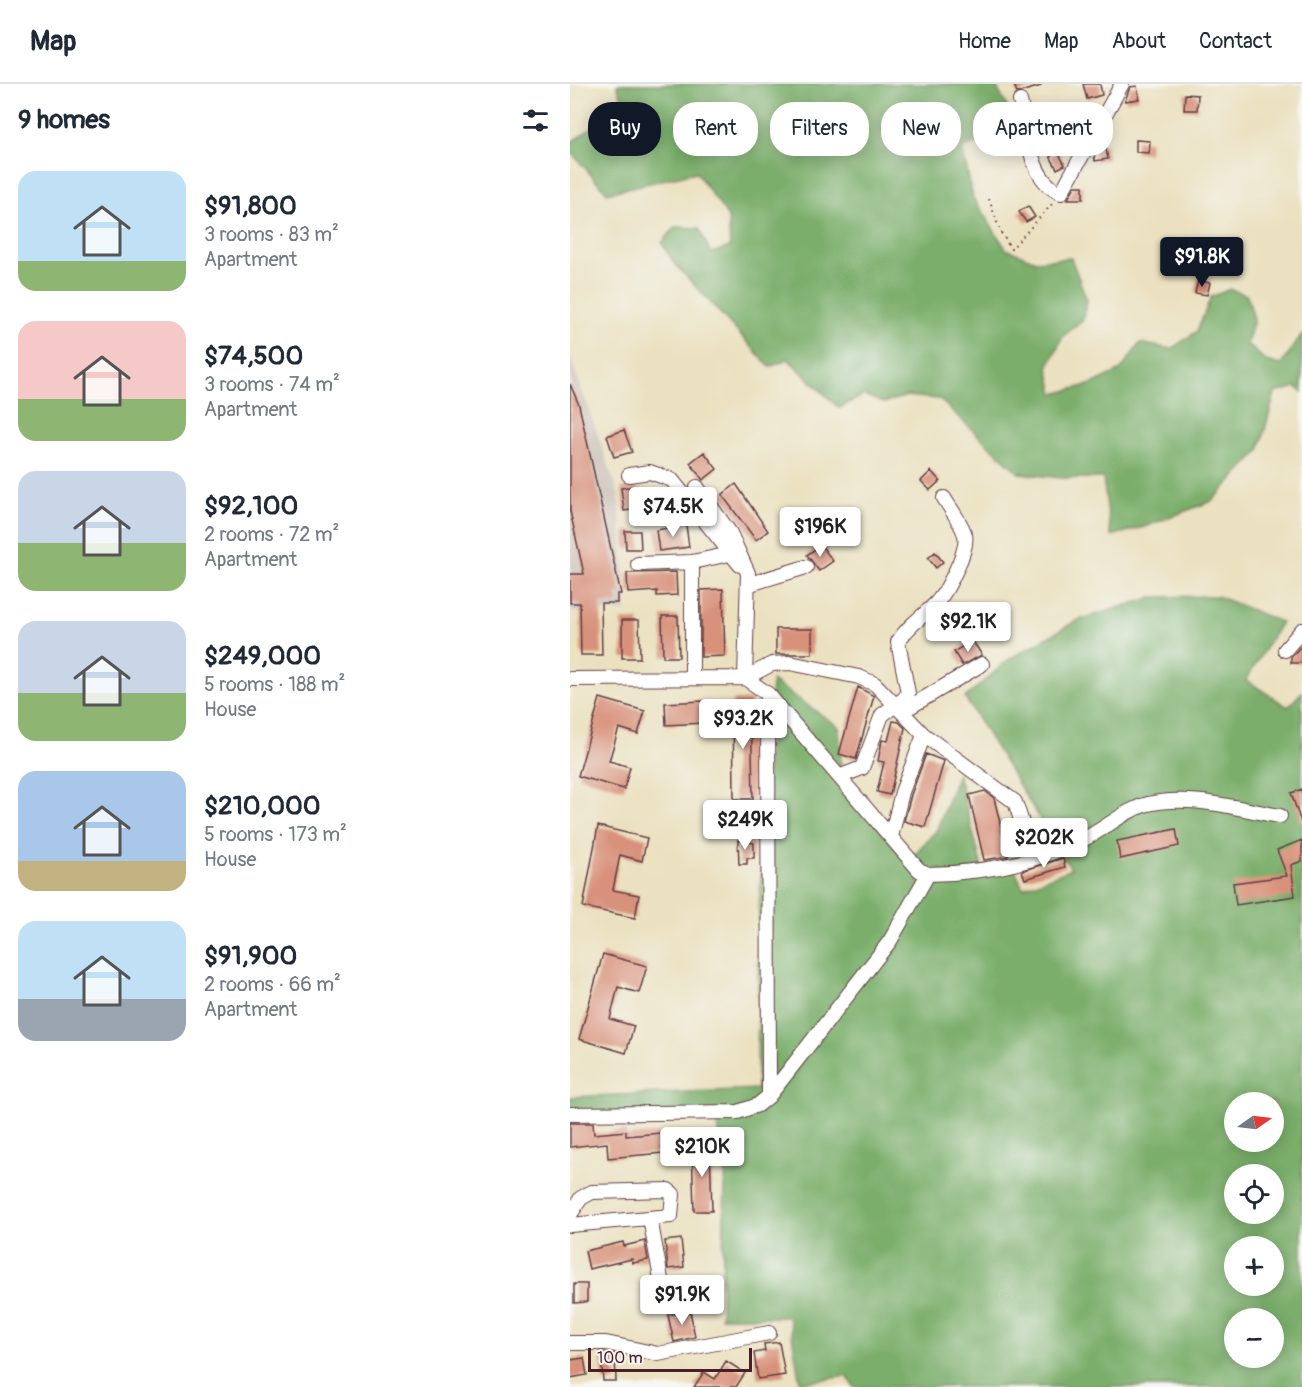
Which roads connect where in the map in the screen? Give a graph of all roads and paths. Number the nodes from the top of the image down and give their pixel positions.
1 (1122, 84) edge
2 (1020, 101) dead end
3 (1061, 193) junction
4 (989, 199) dead end
5 (629, 475) dead end
6 (697, 487) dead end
7 (944, 498) dead end
8 (730, 554) junction
9 (693, 562) junction
10 (638, 564) dead end
11 (806, 567) dead end
12 (749, 579) junction
13 (1302, 630) edge
14 (1285, 650) dead end
15 (982, 664) dead end
16 (692, 677) junction
17 (746, 678) junction
18 (570, 679) edge
19 (768, 694) junction
20 (895, 707) junction
21 (924, 735) junction
22 (841, 776) junction
23 (1280, 816) dead end
24 (891, 837) junction
25 (1034, 858) junction
26 (928, 874) junction
27 (769, 1096) junction
28 (570, 1114) edge
29 (570, 1215) edge
30 (650, 1218) junction
31 (570, 1225) edge
32 (663, 1290) dead end
33 (769, 1333) dead end
34 (570, 1343) edge

1 - 3 street
2 - 3 street
3 - 4 path
5 - 8 street
6 - 12 street
7 - 20 street
8 - 9 street
8 - 12 street
9 - 10 street
9 - 16 street
11 - 12 street
12 - 17 street
13 - 14 street
15 - 20 street
16 - 17 street
16 - 18 street
17 - 19 street
17 - 20 street
19 - 22 street
19 - 27 street
20 - 21 street
20 - 22 street
21 - 24 street
21 - 25 street
22 - 24 street
23 - 25 street
24 - 26 street
25 - 26 street
26 - 27 street
27 - 28 street
29 - 30 street
30 - 31 street
30 - 32 street
33 - 34 street

